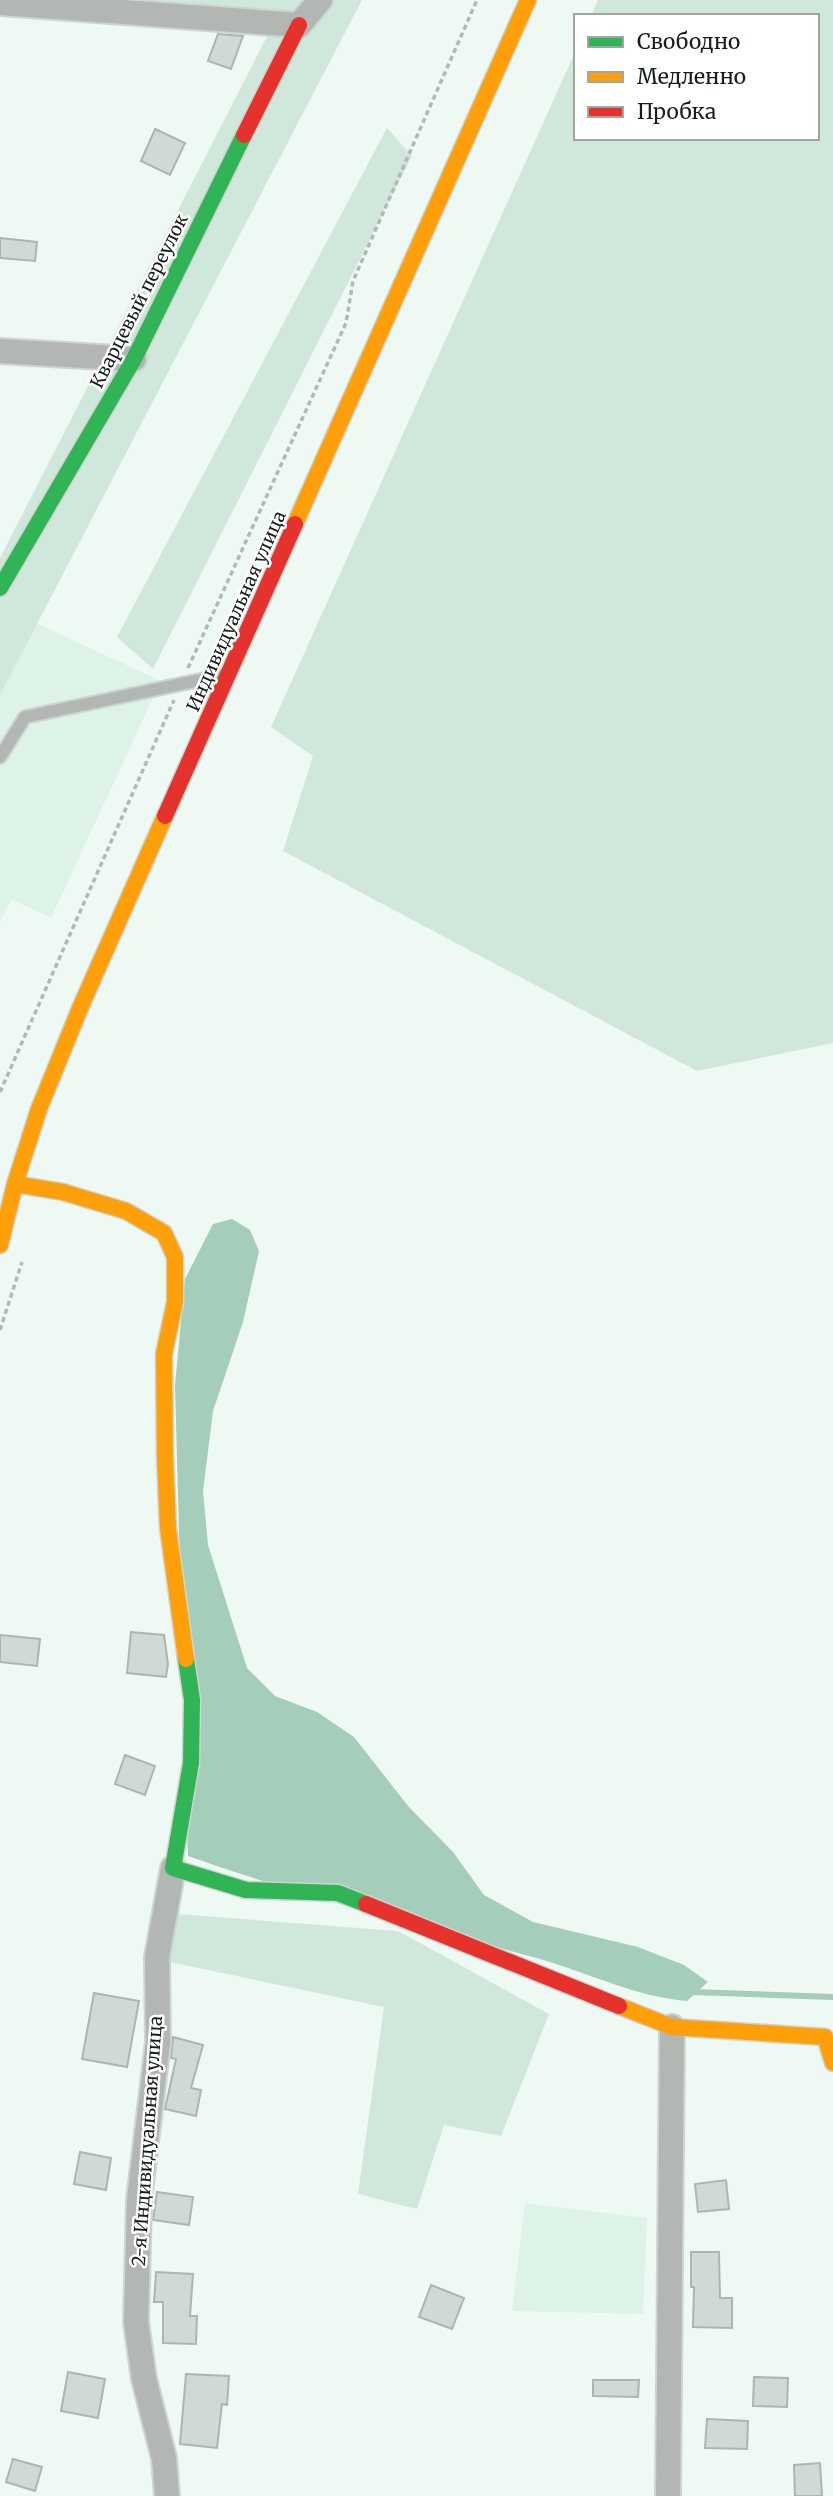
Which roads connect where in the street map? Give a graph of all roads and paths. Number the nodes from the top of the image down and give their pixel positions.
1 (320, 0) edge
2 (477, 0) edge
3 (528, 0) edge
4 (0, 3) edge
5 (299, 25) junction
6 (0, 351) edge
7 (134, 359) junction
8 (0, 588) edge
9 (228, 674) junction
10 (181, 684) junction
11 (0, 757) edge
12 (0, 1092) edge
13 (16, 1184) junction
14 (0, 1245) edge
15 (173, 1868) junction
16 (672, 2027) junction
17 (833, 2063) edge
18 (167, 2496) edge
19 (668, 2496) edge

1 - 5 street
2 - 10 path
3 - 9 street, Индивидуальная улица
4 - 5 street
5 - 7 street, Кварцевый переулок
6 - 7 street
7 - 8 street, Кварцевый переулок
9 - 10 lane
9 - 13 street, Индивидуальная улица
10 - 11 lane
10 - 12 path
13 - 14 street, Индивидуальная улица
13 - 15 street
15 - 16 street
15 - 18 street, 2-я Индивидуальная улица
16 - 17 street
16 - 19 street

